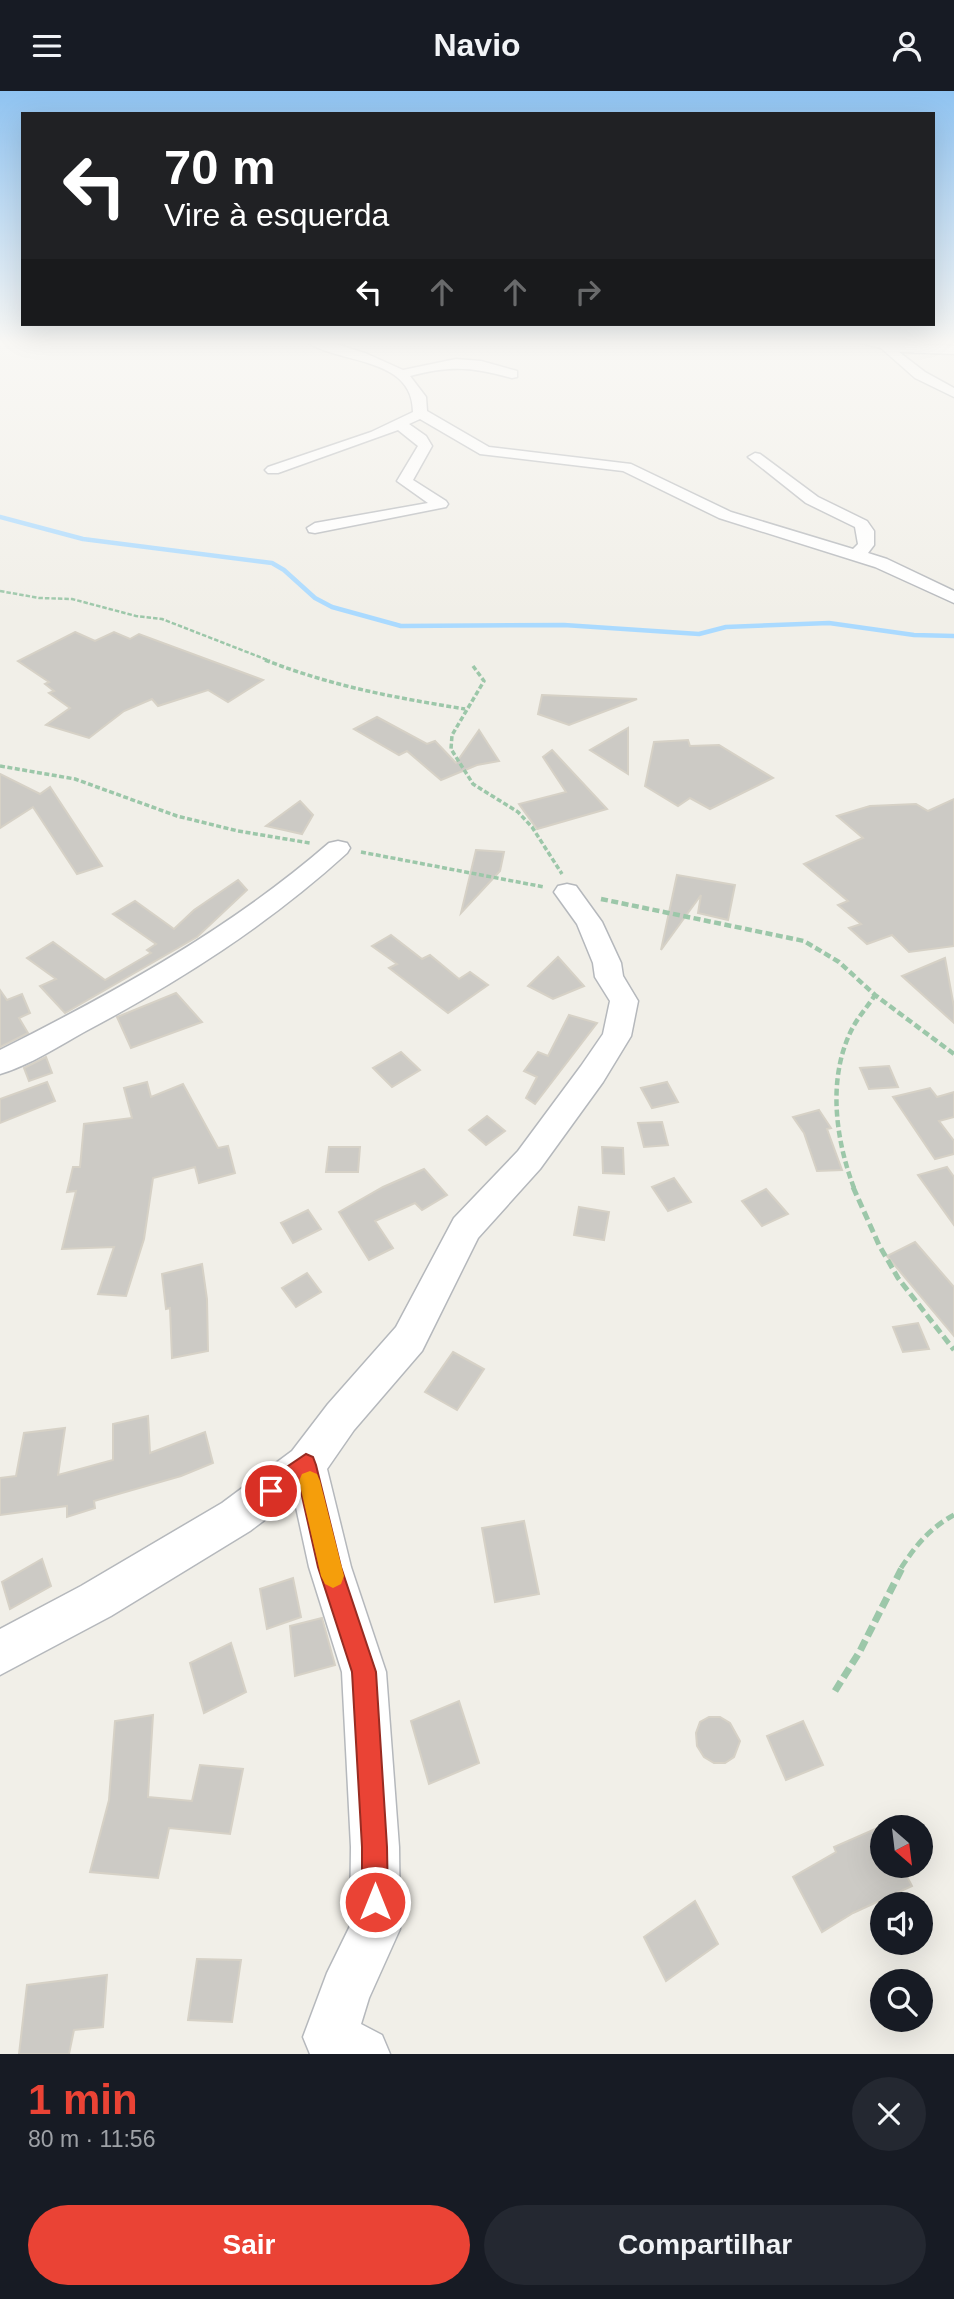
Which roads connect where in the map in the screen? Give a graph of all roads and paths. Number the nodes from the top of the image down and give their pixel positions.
1 (381, 432) edge
2 (410, 432) edge
3 (452, 432) edge
4 (755, 457) dead end
5 (273, 470) dead end
6 (315, 528) dead end
7 (857, 555) junction
8 (0, 591) edge
9 (954, 598) edge
10 (473, 666) dead end
11 (465, 709) junction
12 (0, 765) edge
13 (338, 848) junction
14 (567, 892) junction
15 (875, 995) junction
16 (954, 1054) edge
17 (0, 1062) edge
18 (954, 1350) edge
19 (306, 1465) junction
20 (954, 1515) edge
21 (0, 1653) edge
22 (835, 1692) dead end
23 (363, 2054) edge

1 - 5 street
2 - 6 street
3 - 7 street
4 - 7 street
7 - 9 street
8 - 11 path
10 - 11 path
11 - 14 path
12 - 13 path
13 - 14 path
13 - 17 street
14 - 15 path
14 - 19 street
15 - 16 path
15 - 18 path
19 - 21 street
19 - 23 street
20 - 22 path

